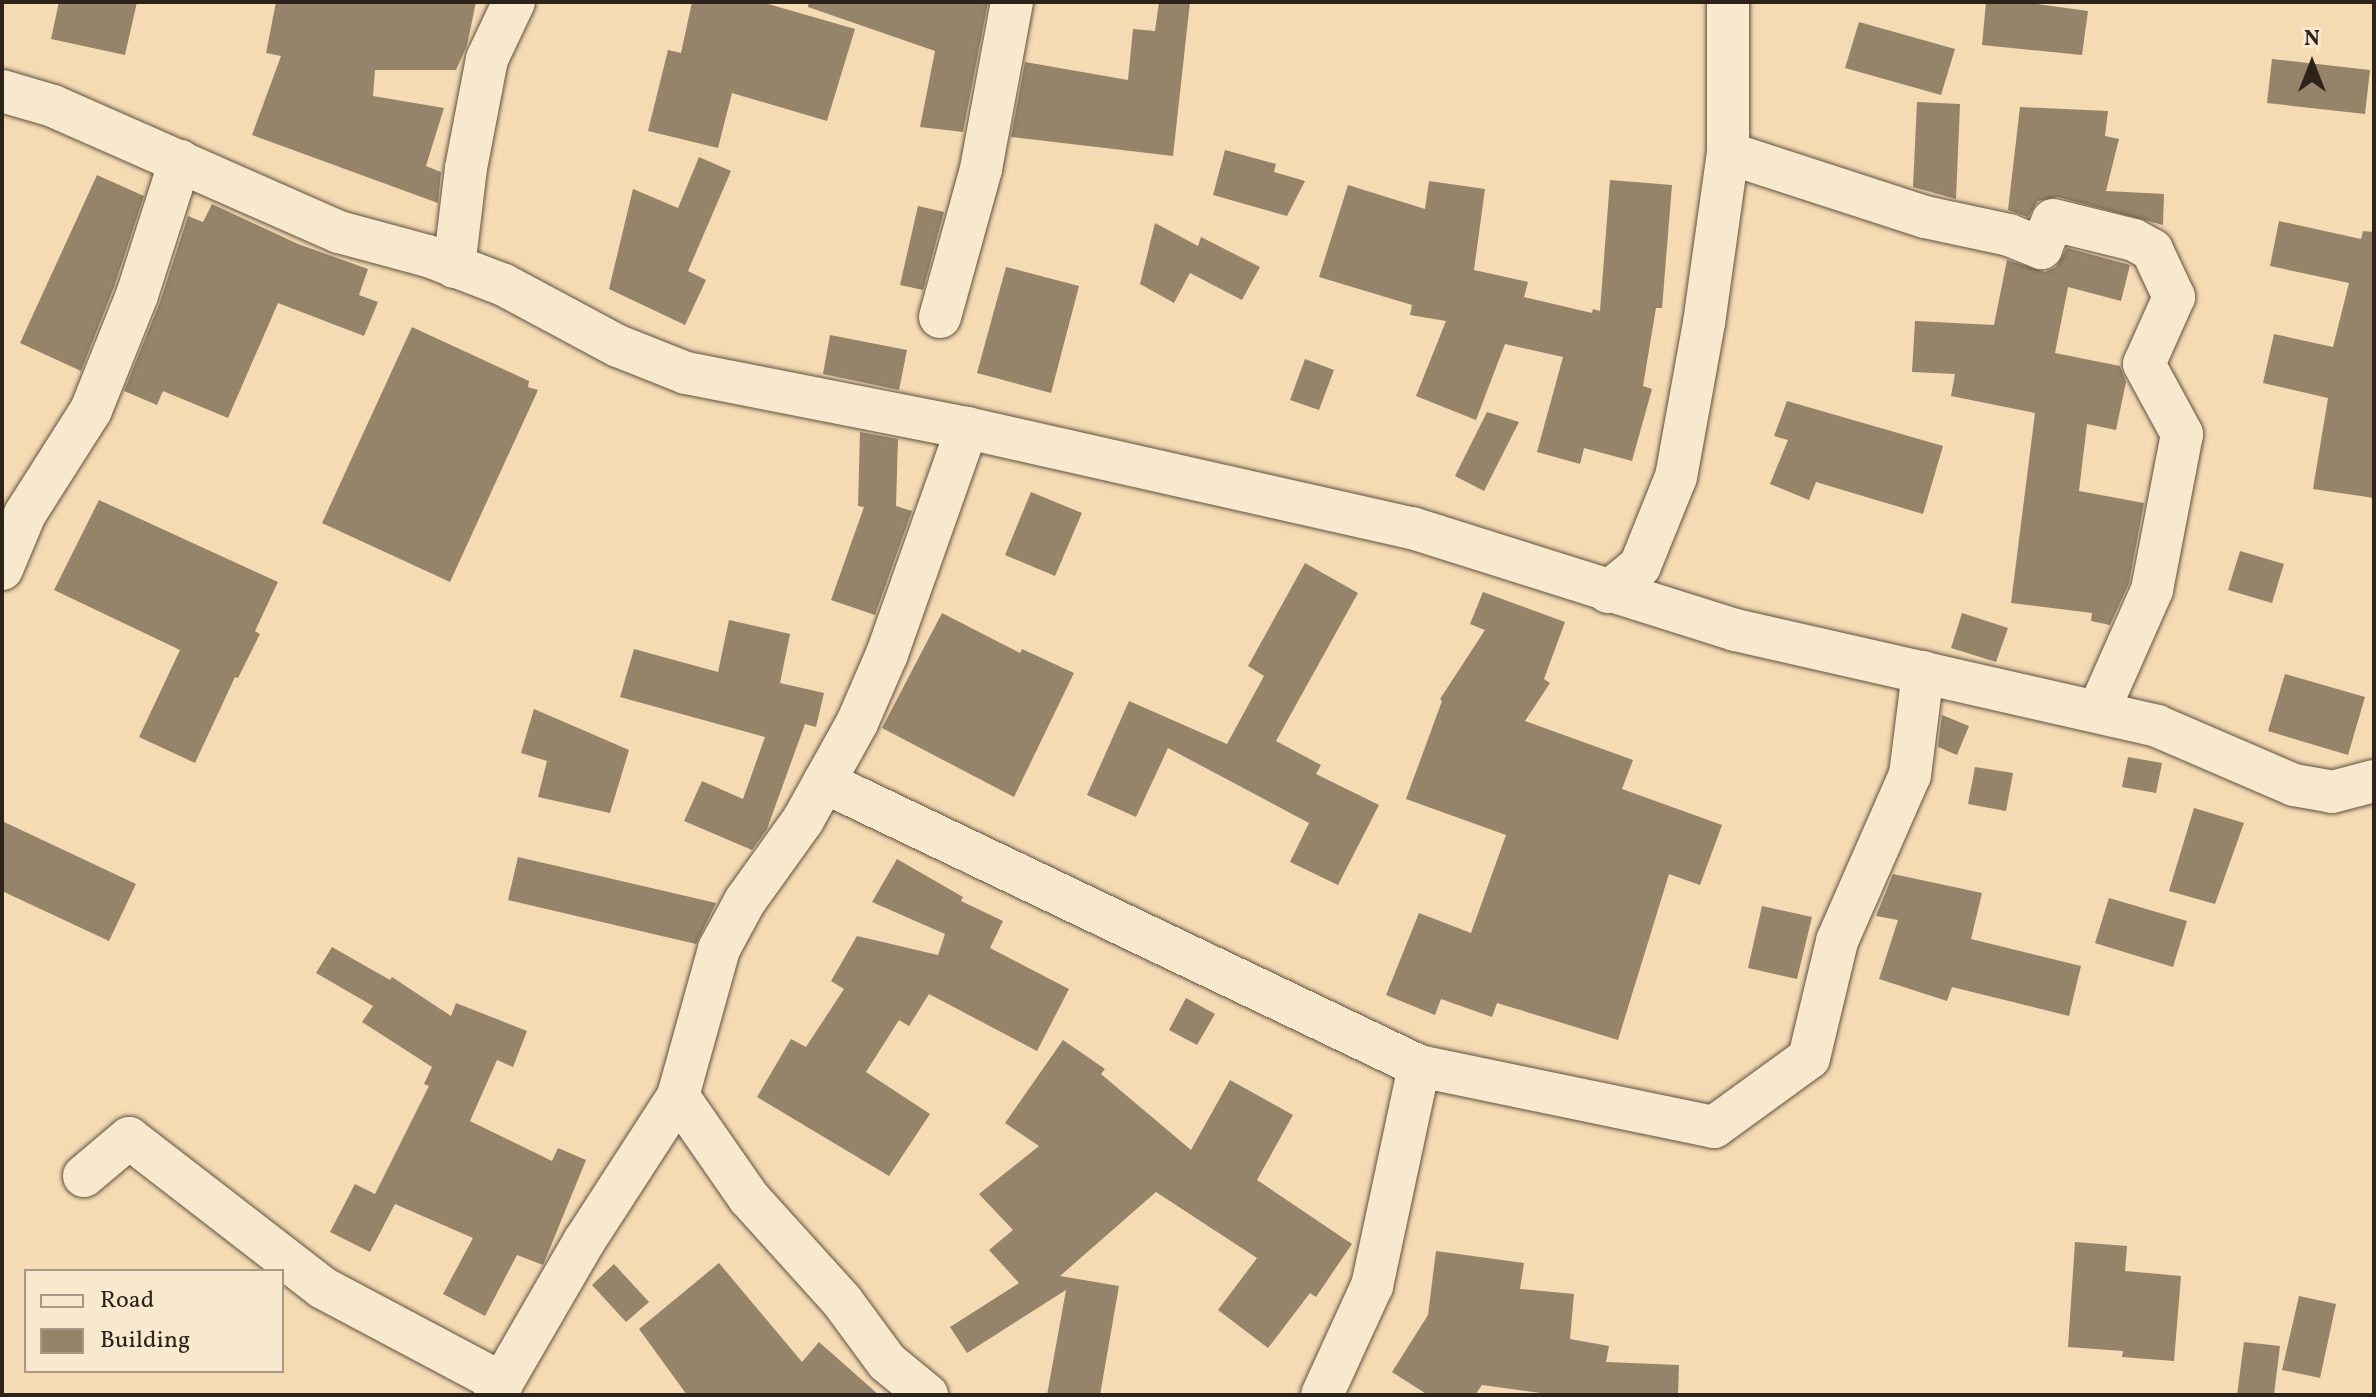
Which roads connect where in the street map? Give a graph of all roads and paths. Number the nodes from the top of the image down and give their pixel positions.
1 (514, 2) edge
2 (1012, 2) edge
3 (1728, 2) edge
4 (2, 91) edge
5 (1728, 153) junction
6 (180, 161) junction
7 (454, 267) junction
8 (940, 317) dead end
9 (967, 428) junction
10 (2, 569) edge
11 (1608, 592) junction
12 (1923, 672) junction
13 (2098, 712) junction
14 (2374, 781) edge
15 (824, 782) junction
16 (1419, 1066) junction
17 (678, 1096) junction
18 (84, 1176) dead end
19 (499, 1389) edge
20 (927, 1395) edge
21 (1322, 1395) edge

1 - 7 street
2 - 8 street
3 - 5 street
4 - 6 street
5 - 11 street
5 - 13 street
6 - 7 street
6 - 10 street
7 - 9 street
9 - 11 street
9 - 15 street
11 - 12 street
12 - 13 street
12 - 16 street
13 - 14 street
15 - 16 street
15 - 17 street
16 - 21 street
17 - 19 street
17 - 20 street
18 - 19 street

